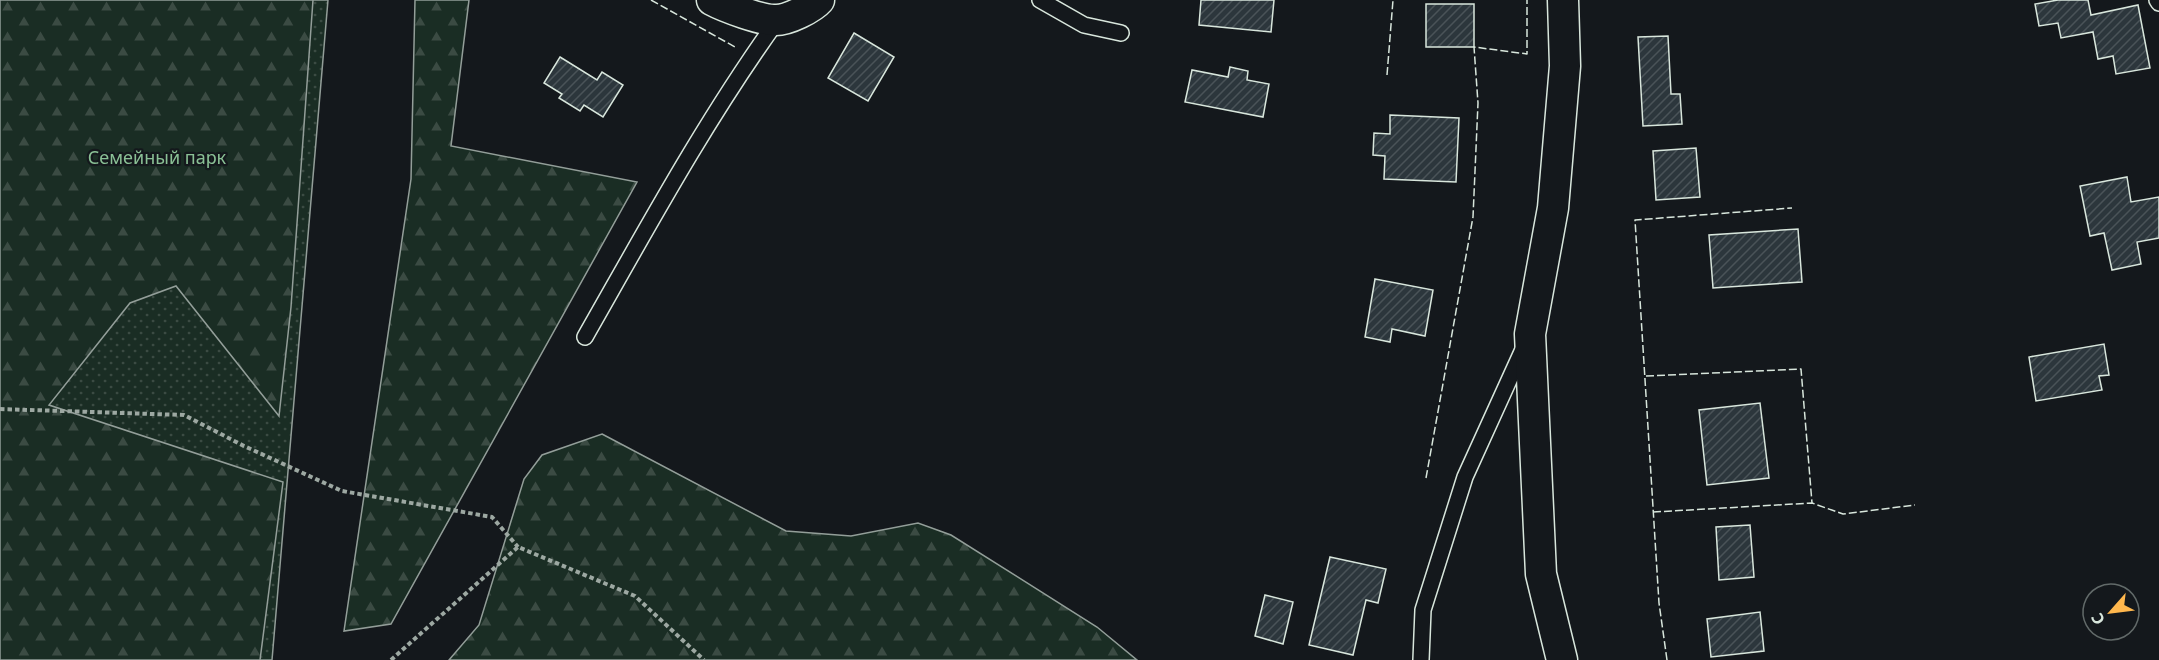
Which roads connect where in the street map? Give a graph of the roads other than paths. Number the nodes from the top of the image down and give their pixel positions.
1 (712, 0) edge
2 (819, 0) edge
3 (1040, 0) edge
4 (1563, 0) edge
5 (777, 21) junction
6 (1121, 33) dead end
7 (1530, 334) junction
8 (585, 337) dead end
9 (1421, 660) edge
10 (1562, 660) edge

1 - 5 street
2 - 5 street
3 - 6 lane
4 - 7 street
5 - 8 lane
7 - 9 lane
7 - 10 street

